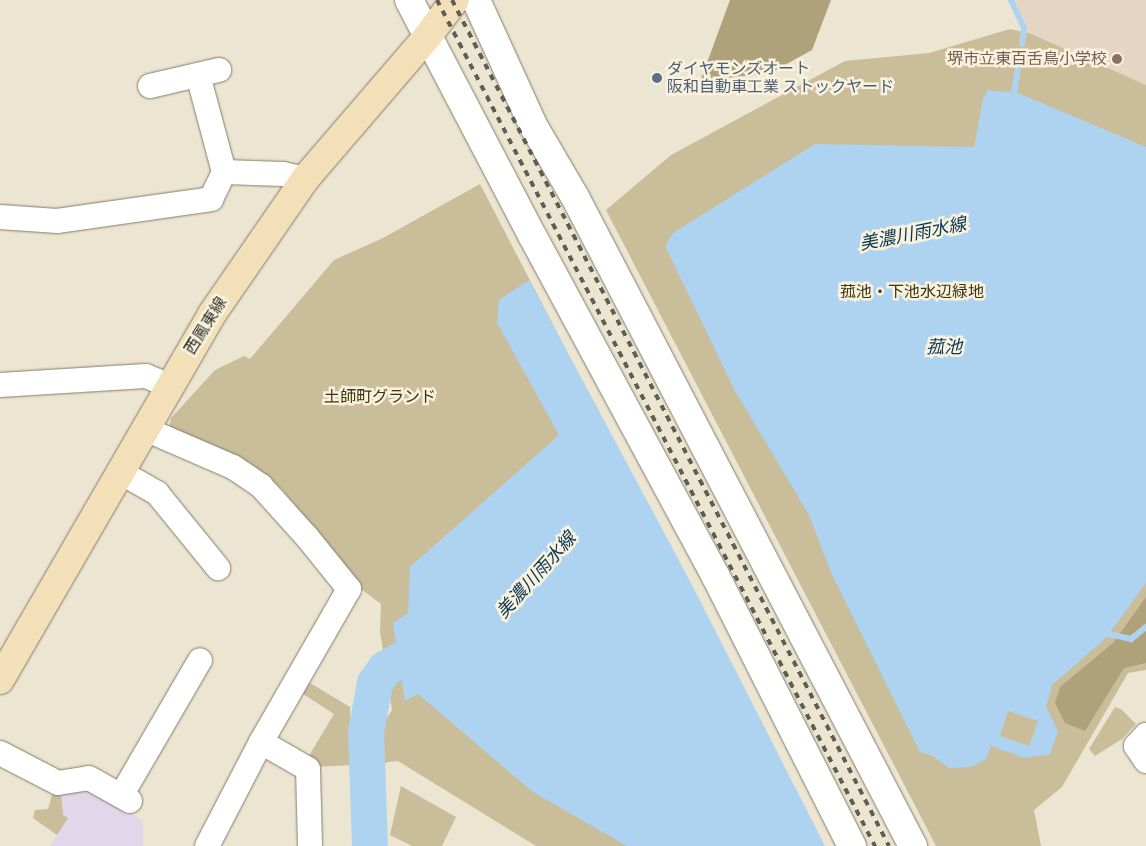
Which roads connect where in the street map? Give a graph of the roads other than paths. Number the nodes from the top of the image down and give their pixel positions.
1 (409, 0) edge
2 (455, 0) edge
3 (476, 0) edge
4 (427, 37) junction
5 (150, 86) dead end
6 (224, 172) junction
7 (305, 179) junction
8 (0, 217) edge
9 (0, 386) edge
10 (170, 386) junction
11 (145, 429) junction
12 (120, 472) junction
13 (218, 568) dead end
14 (200, 660) dead end
15 (0, 680) edge
16 (1146, 734) edge
17 (261, 742) junction
18 (0, 753) edge
19 (1146, 761) edge
20 (208, 846) edge
21 (310, 846) edge
22 (852, 846) edge
23 (912, 846) edge

1 - 4 street
2 - 4 main road, 西鳳東線
3 - 23 street
4 - 7 main road, 西鳳東線
4 - 22 street
5 - 6 street
6 - 7 street
6 - 8 street
7 - 10 main road, 西鳳東線
9 - 10 street
10 - 11 main road, 西鳳東線
11 - 12 main road, 西鳳東線
11 - 17 street
12 - 13 street
12 - 15 main road, 西鳳東線
14 - 18 street
16 - 19 street
17 - 20 street
17 - 21 street

